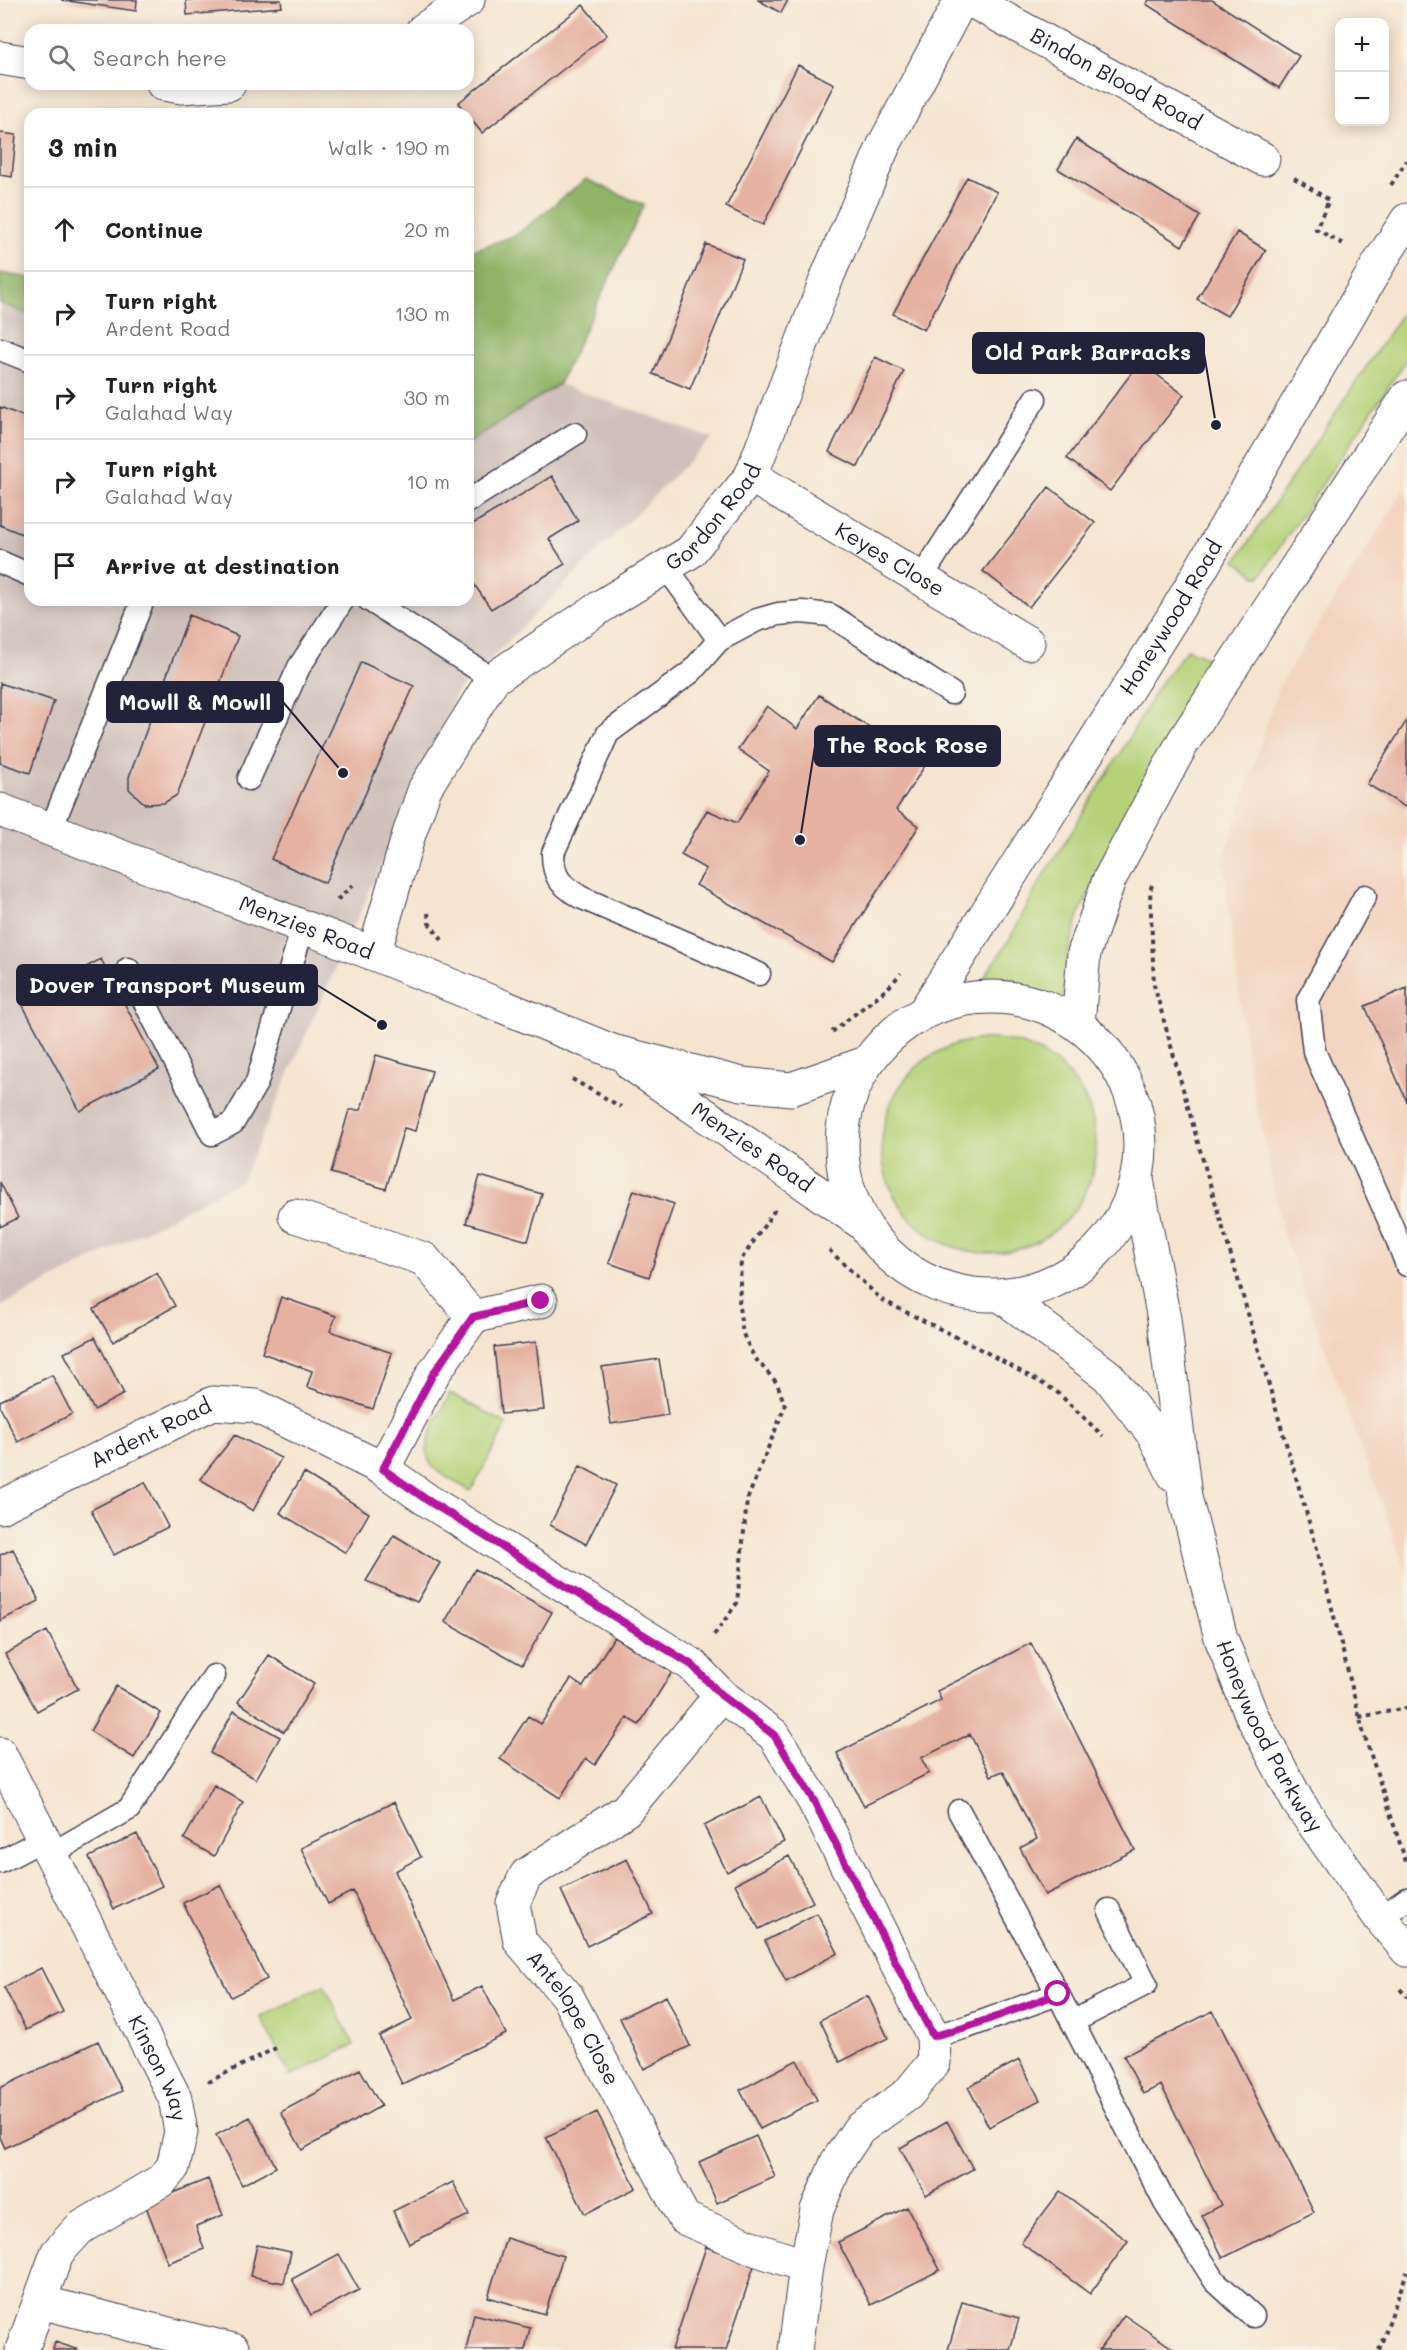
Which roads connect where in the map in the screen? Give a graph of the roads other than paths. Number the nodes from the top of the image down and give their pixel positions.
1 (468, 0) edge
2 (961, 0) edge
3 (970, 0) edge
4 (432, 24) edge
5 (0, 58) edge
6 (24, 62) edge
7 (1263, 159) road end
8 (1407, 220) edge
9 (0, 349) edge
10 (24, 359) edge
11 (1407, 398) edge
12 (1035, 399) dead end
13 (575, 434) dead end
14 (751, 476) junction
15 (474, 497) edge
16 (0, 562) edge
17 (666, 567) junction
18 (24, 572) edge
19 (920, 580) junction
20 (141, 606) edge
21 (339, 606) edge
22 (378, 606) edge
23 (719, 640) junction
24 (1028, 644) dead end
25 (494, 679) junction
26 (951, 693) dead end
27 (249, 779) dead end
28 (0, 810) edge
29 (51, 829) junction
30 (1365, 896) dead end
31 (303, 926) junction
32 (374, 954) junction
33 (128, 969) dead end
34 (759, 974) dead end
35 (925, 1011) junction
36 (1078, 1024) junction
37 (612, 1051) junction
38 (866, 1063) junction
39 (1137, 1179) junction
40 (295, 1216) dead end
41 (862, 1223) junction
42 (1407, 1265) edge
43 (1002, 1296) junction
44 (541, 1301) dead end
45 (473, 1317) junction
46 (383, 1469) junction
47 (1185, 1497) junction
48 (0, 1507) edge
49 (214, 1676) dead end
50 (721, 1695) junction
51 (0, 1754) edge
52 (959, 1811) dead end
53 (47, 1847) junction
54 (0, 1862) edge
55 (1407, 1899) edge
56 (1109, 1910) dead end
57 (1380, 1918) junction
58 (1407, 1950) edge
59 (1058, 1994) junction
60 (1072, 2022) junction
61 (933, 2036) junction
62 (806, 2266) junction
63 (40, 2302) junction
64 (1253, 2316) dead end
65 (22, 2350) edge
66 (233, 2350) edge
67 (795, 2350) edge

1 - 4 street
2 - 14 street, Gordon Road
3 - 7 street, Bindon Blood Road
5 - 6 street
8 - 35 street, Honeywood Road
9 - 10 lane
11 - 36 street
12 - 19 lane
13 - 15 lane
14 - 17 street, Gordon Road
14 - 19 street, Keyes Close
16 - 18 lane
17 - 23 lane
17 - 25 street, Gordon Road
19 - 24 street, Keyes Close
20 - 29 lane
21 - 27 lane
22 - 25 lane
23 - 26 lane
23 - 34 lane
25 - 32 street, Gordon Road
28 - 29 street, Menzies Road
29 - 31 street, Menzies Road
30 - 42 lane
31 - 32 street, Menzies Road
31 - 33 lane
32 - 37 street, Menzies Road
35 - 36 street
35 - 38 street
36 - 39 street
37 - 38 street, Menzies Road
37 - 41 street, Menzies Road
38 - 41 street
39 - 43 street
39 - 47 street, Honeywood Parkway
40 - 45 street
41 - 43 street
43 - 47 street, Honeywood Parkway
44 - 45 street
45 - 46 street
46 - 48 street, Ardent Road
46 - 50 street, Ardent Road
47 - 57 street, Honeywood Parkway
49 - 53 lane
50 - 61 street, Ardent Road
50 - 62 street, Antelope Close
51 - 53 street, Kinson Way
52 - 59 lane
53 - 54 lane
53 - 63 street, Kinson Way
55 - 57 lane
56 - 60 lane
57 - 58 street, Honeywood Parkway
59 - 60 lane
59 - 61 lane
60 - 64 lane
61 - 62 street, Ardent Road
62 - 67 street, Ardent Road
63 - 65 street, Kinson Way
63 - 66 street

